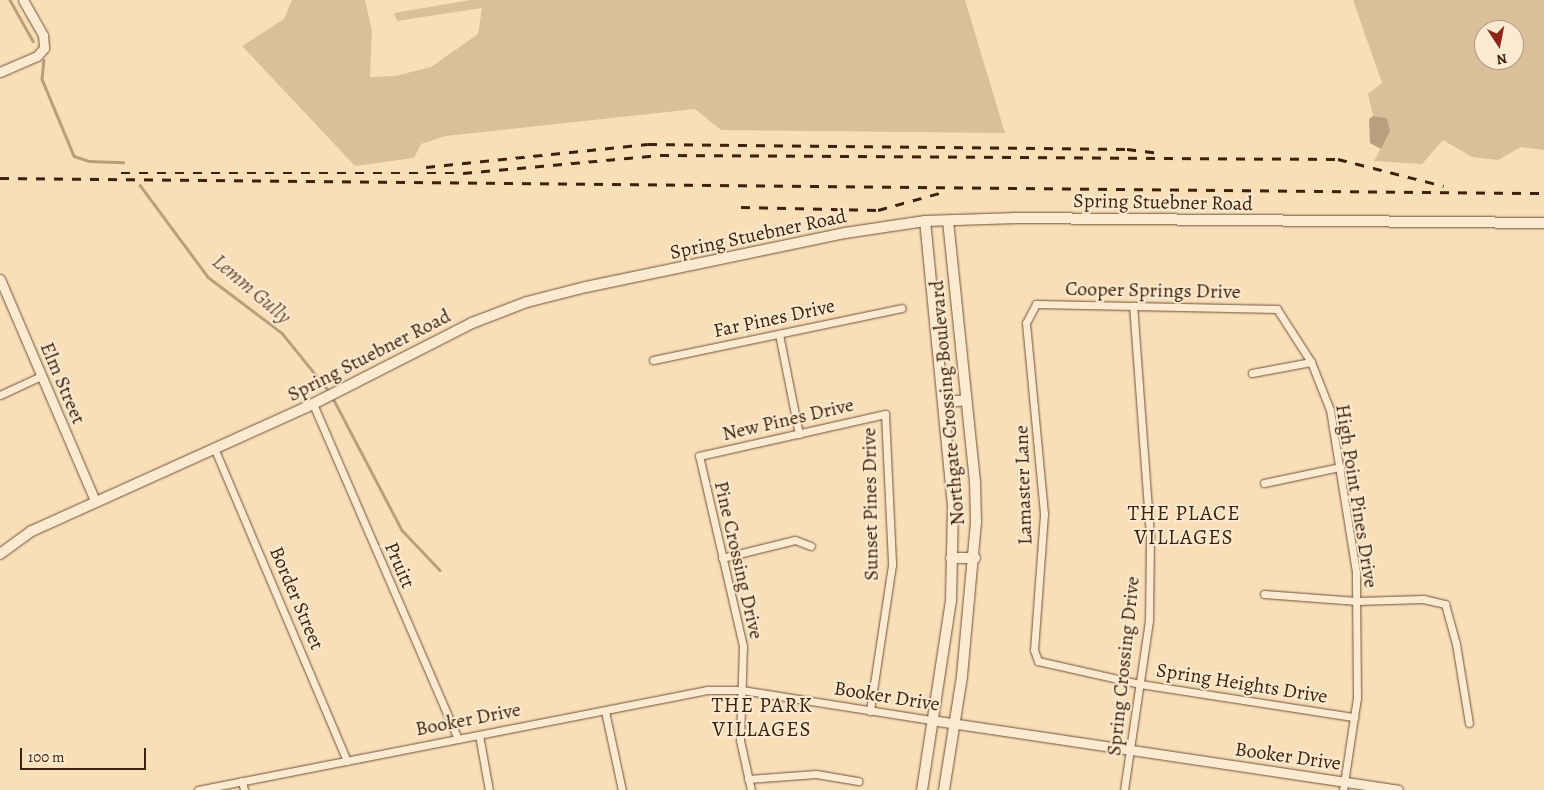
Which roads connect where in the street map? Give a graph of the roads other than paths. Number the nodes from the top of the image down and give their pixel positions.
1 (23, 0) edge
2 (0, 72) edge
3 (948, 220) junction
4 (925, 221) junction
5 (1544, 222) edge
6 (0, 279) edge
7 (1133, 306) junction
8 (902, 308) dead end
9 (1031, 309) joint
10 (1277, 309) joint
11 (779, 334) junction
12 (653, 360) dead end
13 (1311, 362) junction
14 (1252, 373) dead end
15 (41, 376) junction
16 (0, 394) edge
17 (966, 400) junction
18 (945, 402) junction
19 (313, 404) junction
20 (885, 414) joint
21 (799, 434) junction
22 (215, 450) junction
23 (698, 456) joint
24 (1340, 467) junction
25 (1264, 483) dead end
26 (95, 501) junction
27 (811, 546) dead end
28 (0, 554) edge
29 (722, 558) junction
30 (950, 558) junction
31 (975, 558) junction
32 (1264, 594) dead end
33 (1357, 601) junction
34 (1038, 662) joint
35 (1140, 684) junction
36 (742, 690) junction
37 (605, 711) junction
38 (870, 711) junction
39 (1354, 717) junction
40 (930, 720) junction
41 (1469, 723) dead end
42 (954, 724) junction
43 (479, 735) junction
44 (458, 739) junction
45 (1132, 750) junction
46 (347, 761) junction
47 (748, 779) junction
48 (242, 781) junction
49 (858, 781) dead end
50 (1344, 786) edge
51 (198, 790) edge
52 (244, 790) edge
53 (489, 790) edge
54 (622, 790) edge
55 (751, 790) edge
56 (922, 790) edge
57 (944, 790) edge
58 (1124, 790) edge
59 (1398, 790) edge

1 - 2 street
3 - 4 main road, Spring Stuebner Road
3 - 5 main road, Spring Stuebner Road
3 - 17 main road, Northgate Crossing Boulevard
4 - 18 main road, Northgate Crossing Boulevard
4 - 19 main road, Spring Stuebner Road
6 - 15 street, Elm Street
7 - 9 street, Cooper Springs Drive
7 - 10 street, Cooper Springs Drive
7 - 35 street, Spring Crossing Drive
8 - 11 street, Far Pines Drive
9 - 34 street, Lamaster Lane
10 - 13 street, High Point Pines Drive
11 - 12 street, Far Pines Drive
11 - 21 street
13 - 14 street
13 - 24 street, High Point Pines Drive
15 - 16 street
15 - 26 street, Elm Street
17 - 18 main road
17 - 31 main road, Northgate Crossing Boulevard
18 - 30 main road, Northgate Crossing Boulevard
19 - 22 main road, Spring Stuebner Road
19 - 44 street, Pruitt
20 - 21 street, New Pines Drive
20 - 38 street, Sunset Pines Drive
21 - 23 street, New Pines Drive
22 - 26 main road, Spring Stuebner Road
22 - 46 street, Border Street
23 - 29 street, Pine Crossing Drive
24 - 25 street
24 - 33 street, High Point Pines Drive
26 - 28 main road, Spring Stuebner Road
27 - 29 street
29 - 36 street, Pine Crossing Drive
30 - 31 main road
30 - 40 main road, Northgate Crossing Boulevard
31 - 42 main road, Northgate Crossing Boulevard
32 - 33 street
33 - 39 street, High Point Pines Drive
33 - 41 street
34 - 35 street, Spring Heights Drive
35 - 39 street, Spring Heights Drive
35 - 45 street, Spring Crossing Drive
36 - 37 street, Booker Drive
36 - 38 street, Booker Drive
36 - 47 street, Pine Crossing Drive
37 - 43 street, Booker Drive
37 - 54 street
38 - 40 street, Booker Drive
39 - 50 street, High Point Pines Drive
40 - 42 street, Booker Drive
40 - 56 main road, Northgate Crossing Boulevard
42 - 45 street, Booker Drive
42 - 57 main road, Northgate Crossing Boulevard
43 - 44 street, Booker Drive
43 - 53 street
44 - 46 street, Booker Drive
45 - 50 street, Booker Drive
45 - 58 street, Spring Crossing Drive
46 - 48 street, Booker Drive
47 - 49 street
47 - 55 street, Pine Crossing Drive
48 - 51 street, Booker Drive
48 - 52 street
50 - 59 street, Booker Drive

